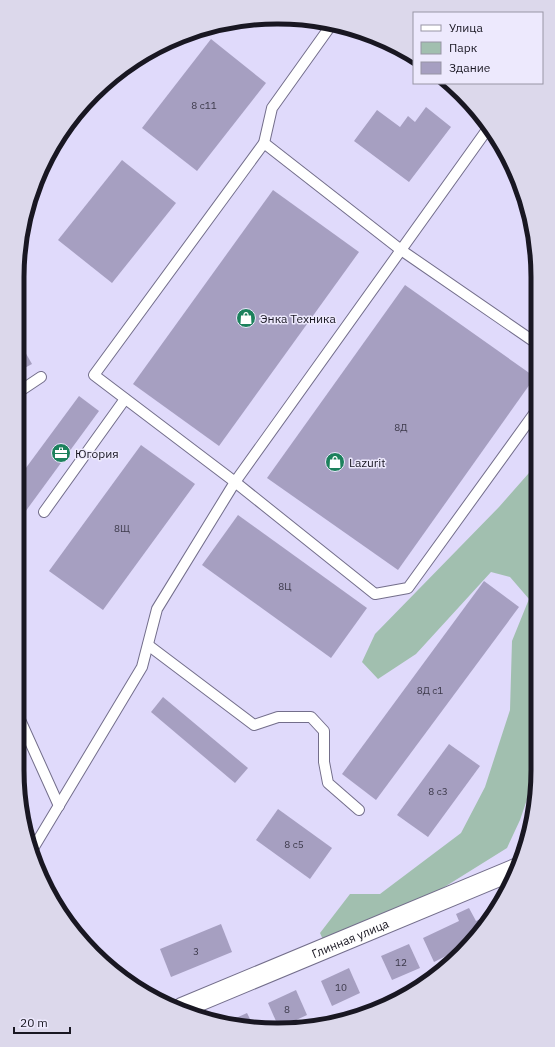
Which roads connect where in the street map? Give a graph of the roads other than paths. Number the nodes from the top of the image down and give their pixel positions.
1 (328, 29) edge
2 (485, 132) edge
3 (264, 143) junction
4 (401, 250) junction
5 (531, 340) edge
6 (41, 377) dead end
7 (24, 388) edge
8 (126, 399) junction
9 (531, 418) edge
10 (235, 482) junction
11 (44, 512) dead end
12 (148, 644) junction
13 (24, 728) edge
14 (59, 806) junction
15 (359, 810) dead end
16 (35, 845) edge
17 (510, 871) edge
18 (186, 1006) edge

1 - 3 lane
2 - 4 lane
3 - 4 lane
3 - 8 lane
4 - 5 lane
4 - 10 lane
6 - 7 lane
8 - 10 lane
8 - 11 lane
9 - 10 lane
10 - 12 lane
12 - 14 lane
12 - 15 lane
13 - 14 lane
14 - 16 lane
17 - 18 street, Глинная улица

